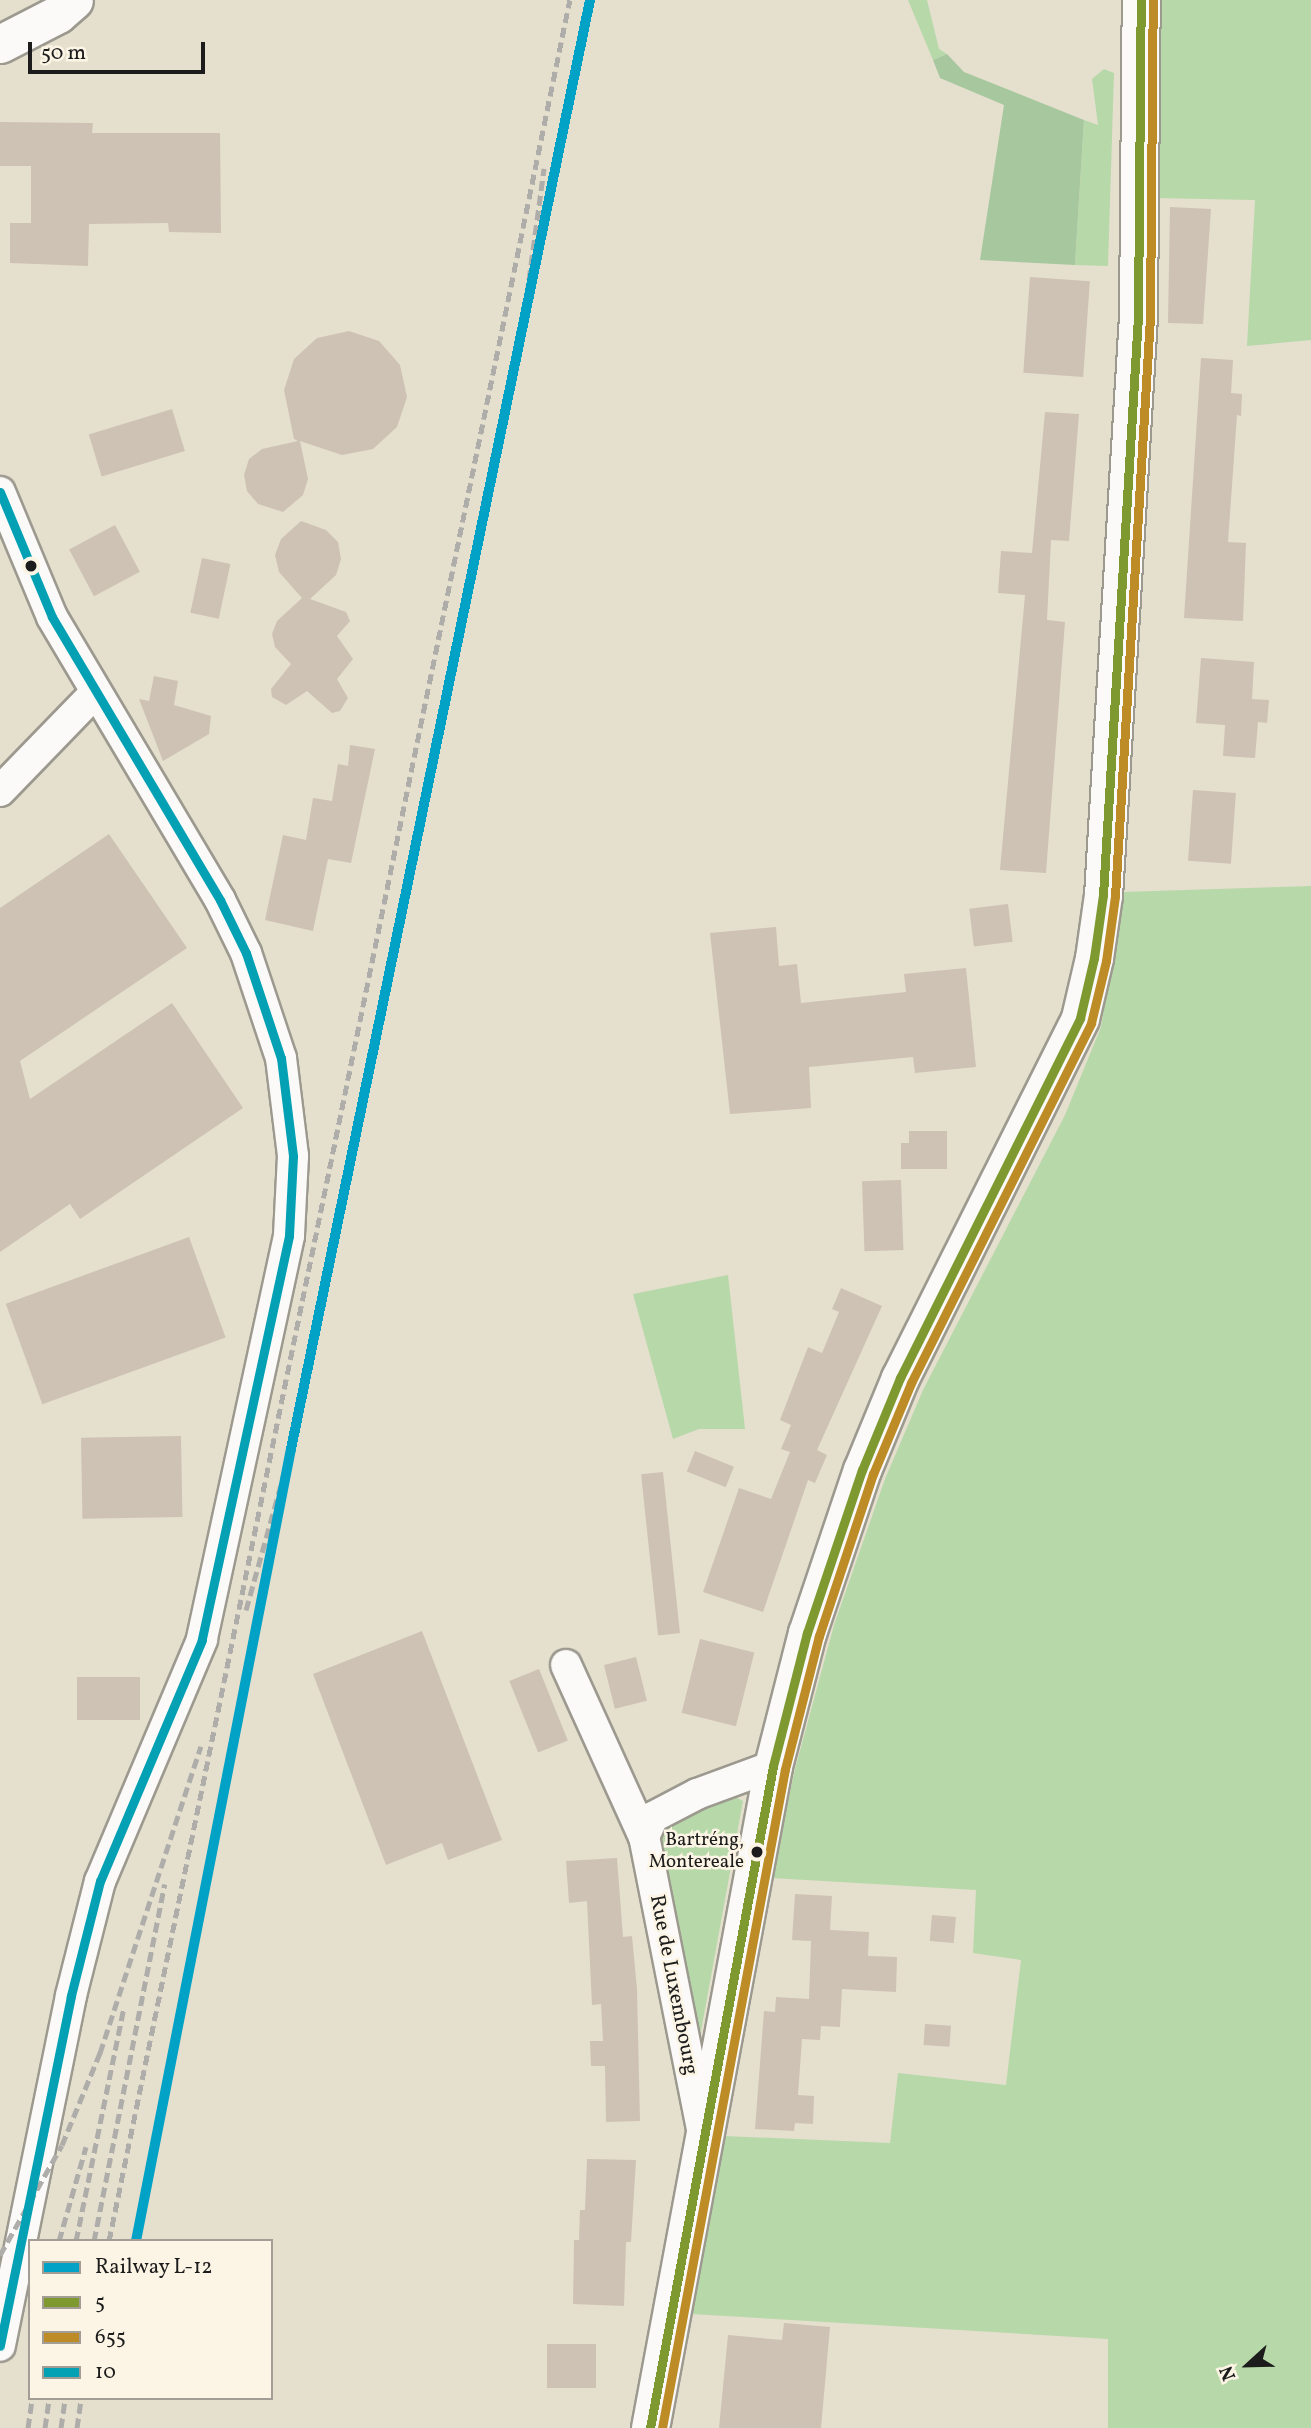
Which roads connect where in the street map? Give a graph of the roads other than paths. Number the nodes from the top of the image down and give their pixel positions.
1 (74, 0) edge
2 (1141, 0) edge
3 (0, 44) edge
4 (0, 492) edge
5 (95, 693) junction
6 (0, 791) edge
7 (566, 1665) dead end
8 (774, 1766) junction
9 (644, 1837) junction
10 (703, 2134) junction
11 (0, 2346) edge
12 (650, 2428) edge

1 - 3 main road
2 - 8 main road, Rue de Luxembourg
4 - 5 street
5 - 6 street
5 - 11 street
7 - 9 street, Rue de Luxembourg
8 - 9 street
8 - 10 main road, Rue de Luxembourg
9 - 10 street, Rue de Luxembourg
10 - 12 main road, Rue de Luxembourg

